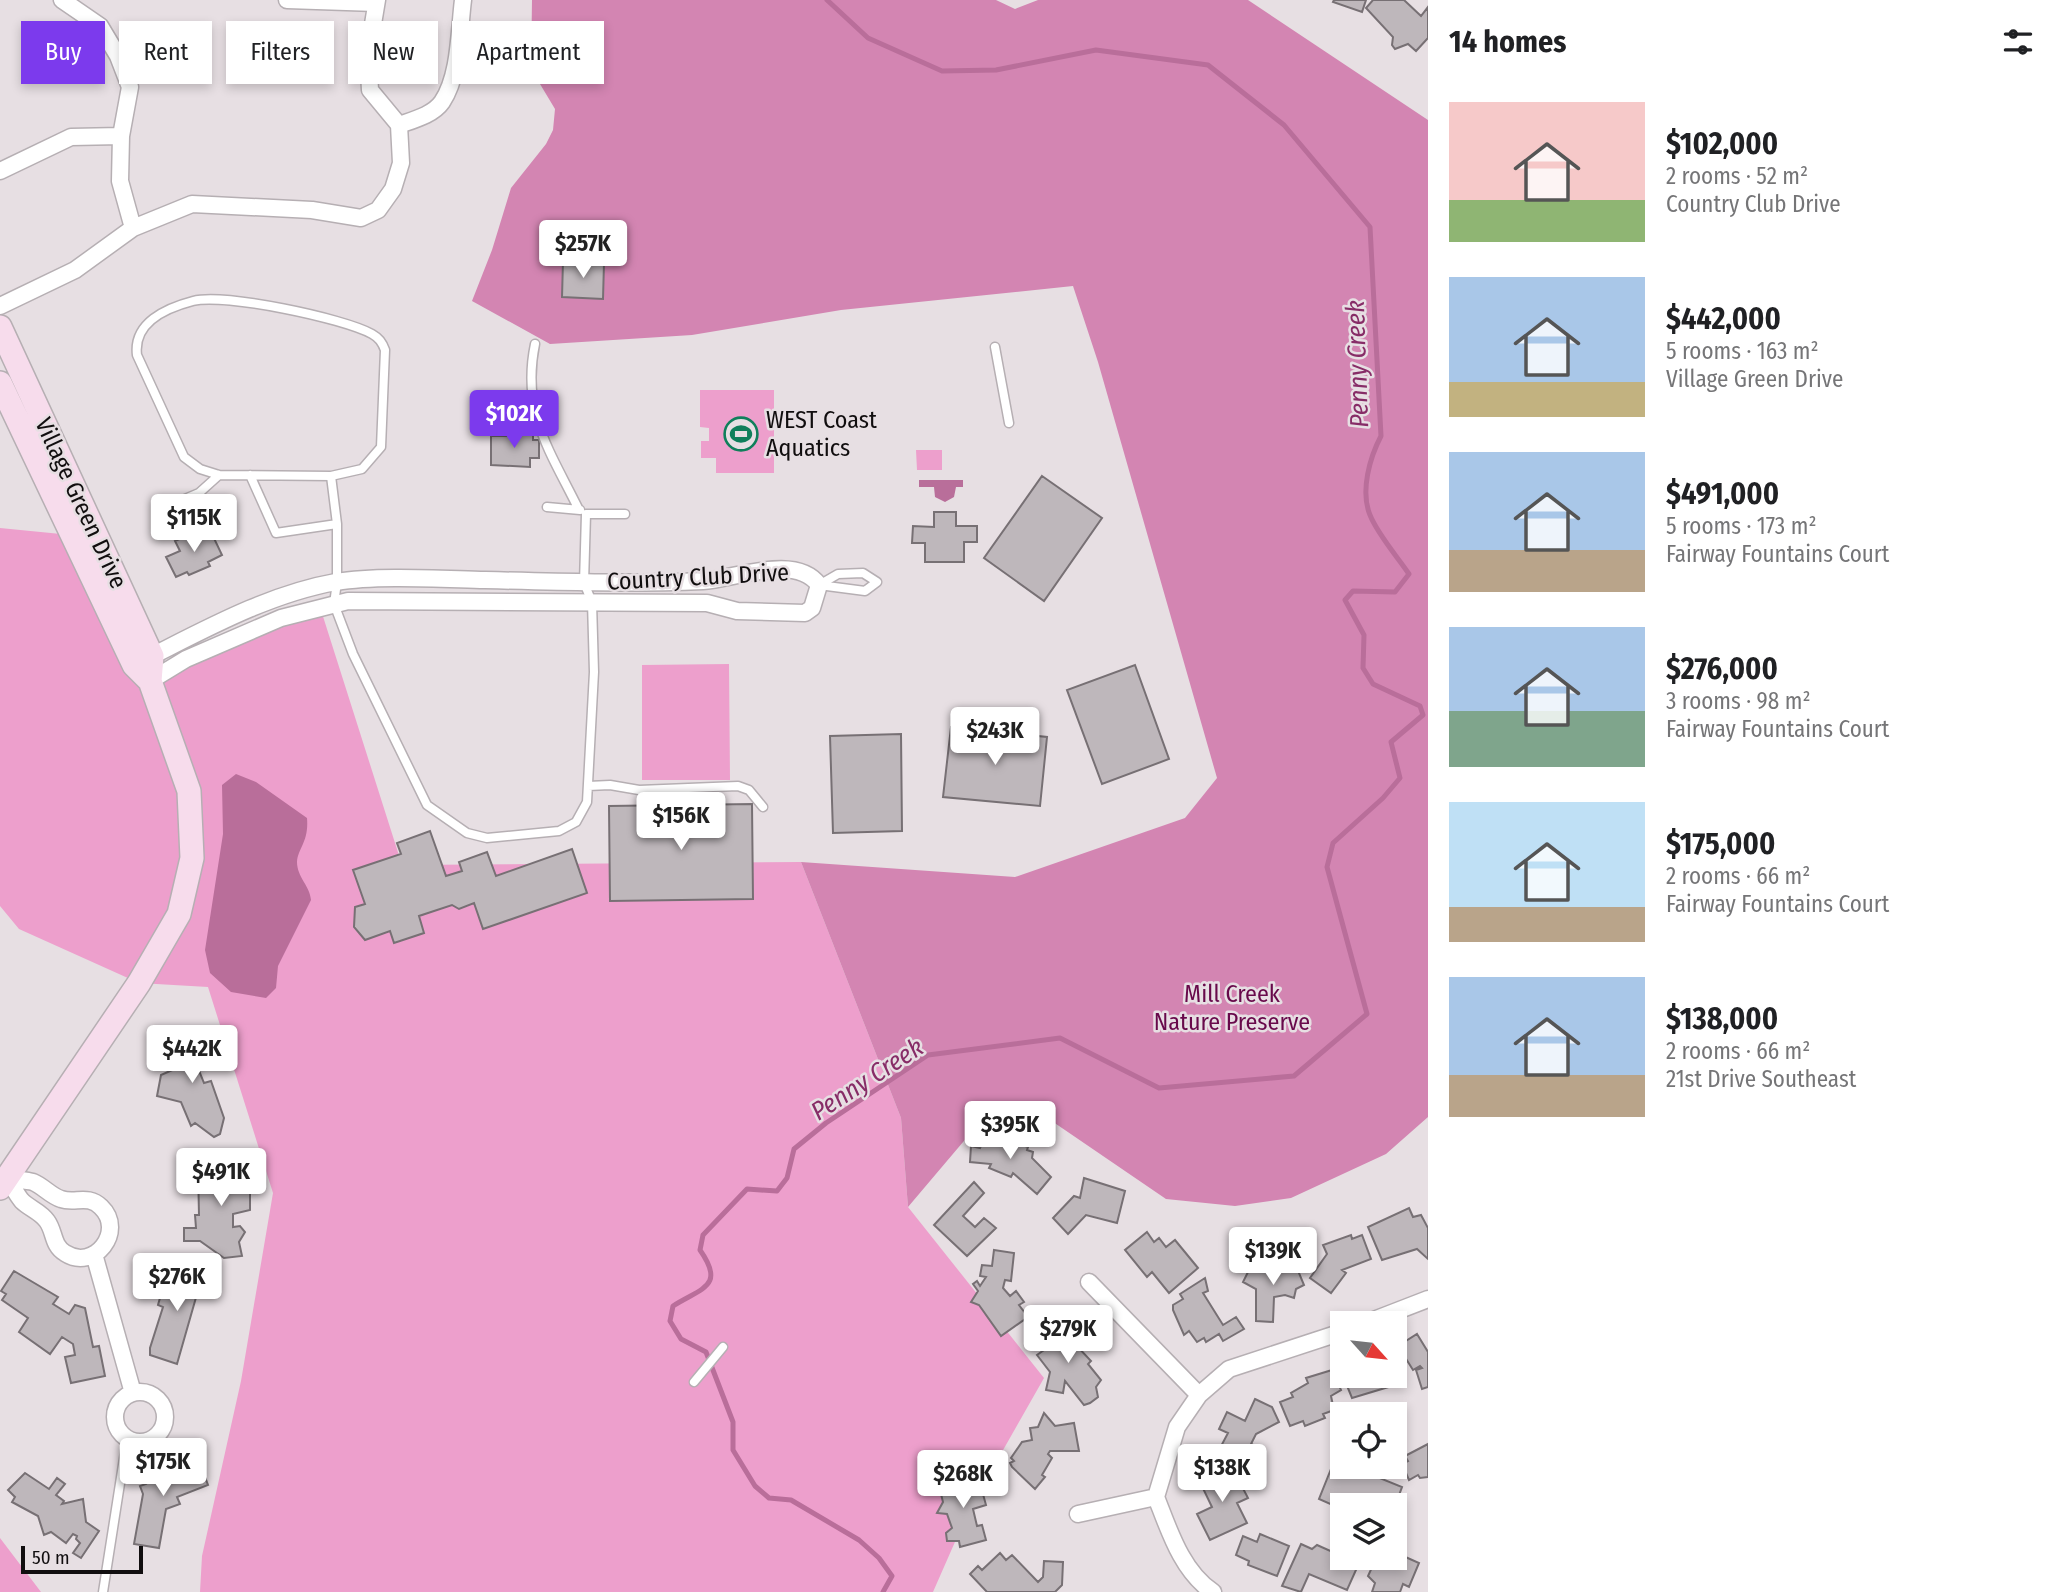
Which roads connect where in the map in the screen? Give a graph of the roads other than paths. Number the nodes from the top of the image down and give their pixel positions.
1 (62, 0) edge
2 (287, 0) edge
3 (463, 0) edge
4 (377, 2) edge
5 (399, 125) junction
6 (121, 136) junction
7 (0, 171) edge
8 (133, 228) junction
9 (0, 306) edge
10 (0, 327) edge
11 (535, 344) dead end
12 (995, 347) dead end
13 (0, 383) edge
14 (1009, 423) dead end
15 (219, 475) junction
16 (250, 475) junction
17 (331, 476) junction
18 (547, 507) dead end
19 (159, 510) dead end
20 (582, 511) junction
21 (625, 514) dead end
22 (337, 524) junction
23 (337, 582) junction
24 (584, 583) junction
25 (819, 585) junction
26 (592, 602) junction
27 (334, 604) junction
28 (145, 667) junction
29 (588, 786) junction
30 (763, 807) dead end
31 (3, 1183) edge
32 (94, 1254) junction
33 (1089, 1282) dead end
34 (1428, 1298) edge
35 (1396, 1311) edge
36 (1330, 1336) edge
37 (723, 1347) dead end
38 (694, 1382) dead end
39 (133, 1394) junction
40 (1199, 1395) junction
41 (127, 1439) junction
42 (1156, 1497) junction
43 (1078, 1514) dead end
44 (103, 1592) edge
45 (1213, 1592) edge

1 - 6 street
2 - 4 street
3 - 5 street
4 - 5 street
5 - 8 street
6 - 7 street
6 - 8 street
8 - 9 street
10 - 28 street, Village Green Drive
11 - 20 lane
12 - 14 lane
13 - 28 street, Village Green Drive
15 - 16 lane
15 - 17 lane
15 - 19 lane
16 - 17 lane
16 - 22 lane
17 - 22 lane
18 - 20 lane
20 - 21 lane
20 - 24 lane
22 - 23 lane
23 - 24 street, Country Club Drive
23 - 27 lane
23 - 28 street, Country Club Drive
24 - 25 street, Country Club Drive
24 - 26 lane
25 - 25 lane
25 - 26 street, Country Club Drive
26 - 27 street, Country Club Drive
26 - 29 lane
27 - 28 street, Country Club Drive
27 - 29 lane
28 - 31 street, Village Green Drive
29 - 30 lane
31 - 32 street
31 - 32 street
32 - 39 street
33 - 40 street
34 - 35 street
36 - 40 street
37 - 38 lane
39 - 41 street
39 - 41 street
40 - 42 street
41 - 44 lane
42 - 43 street
42 - 45 street

